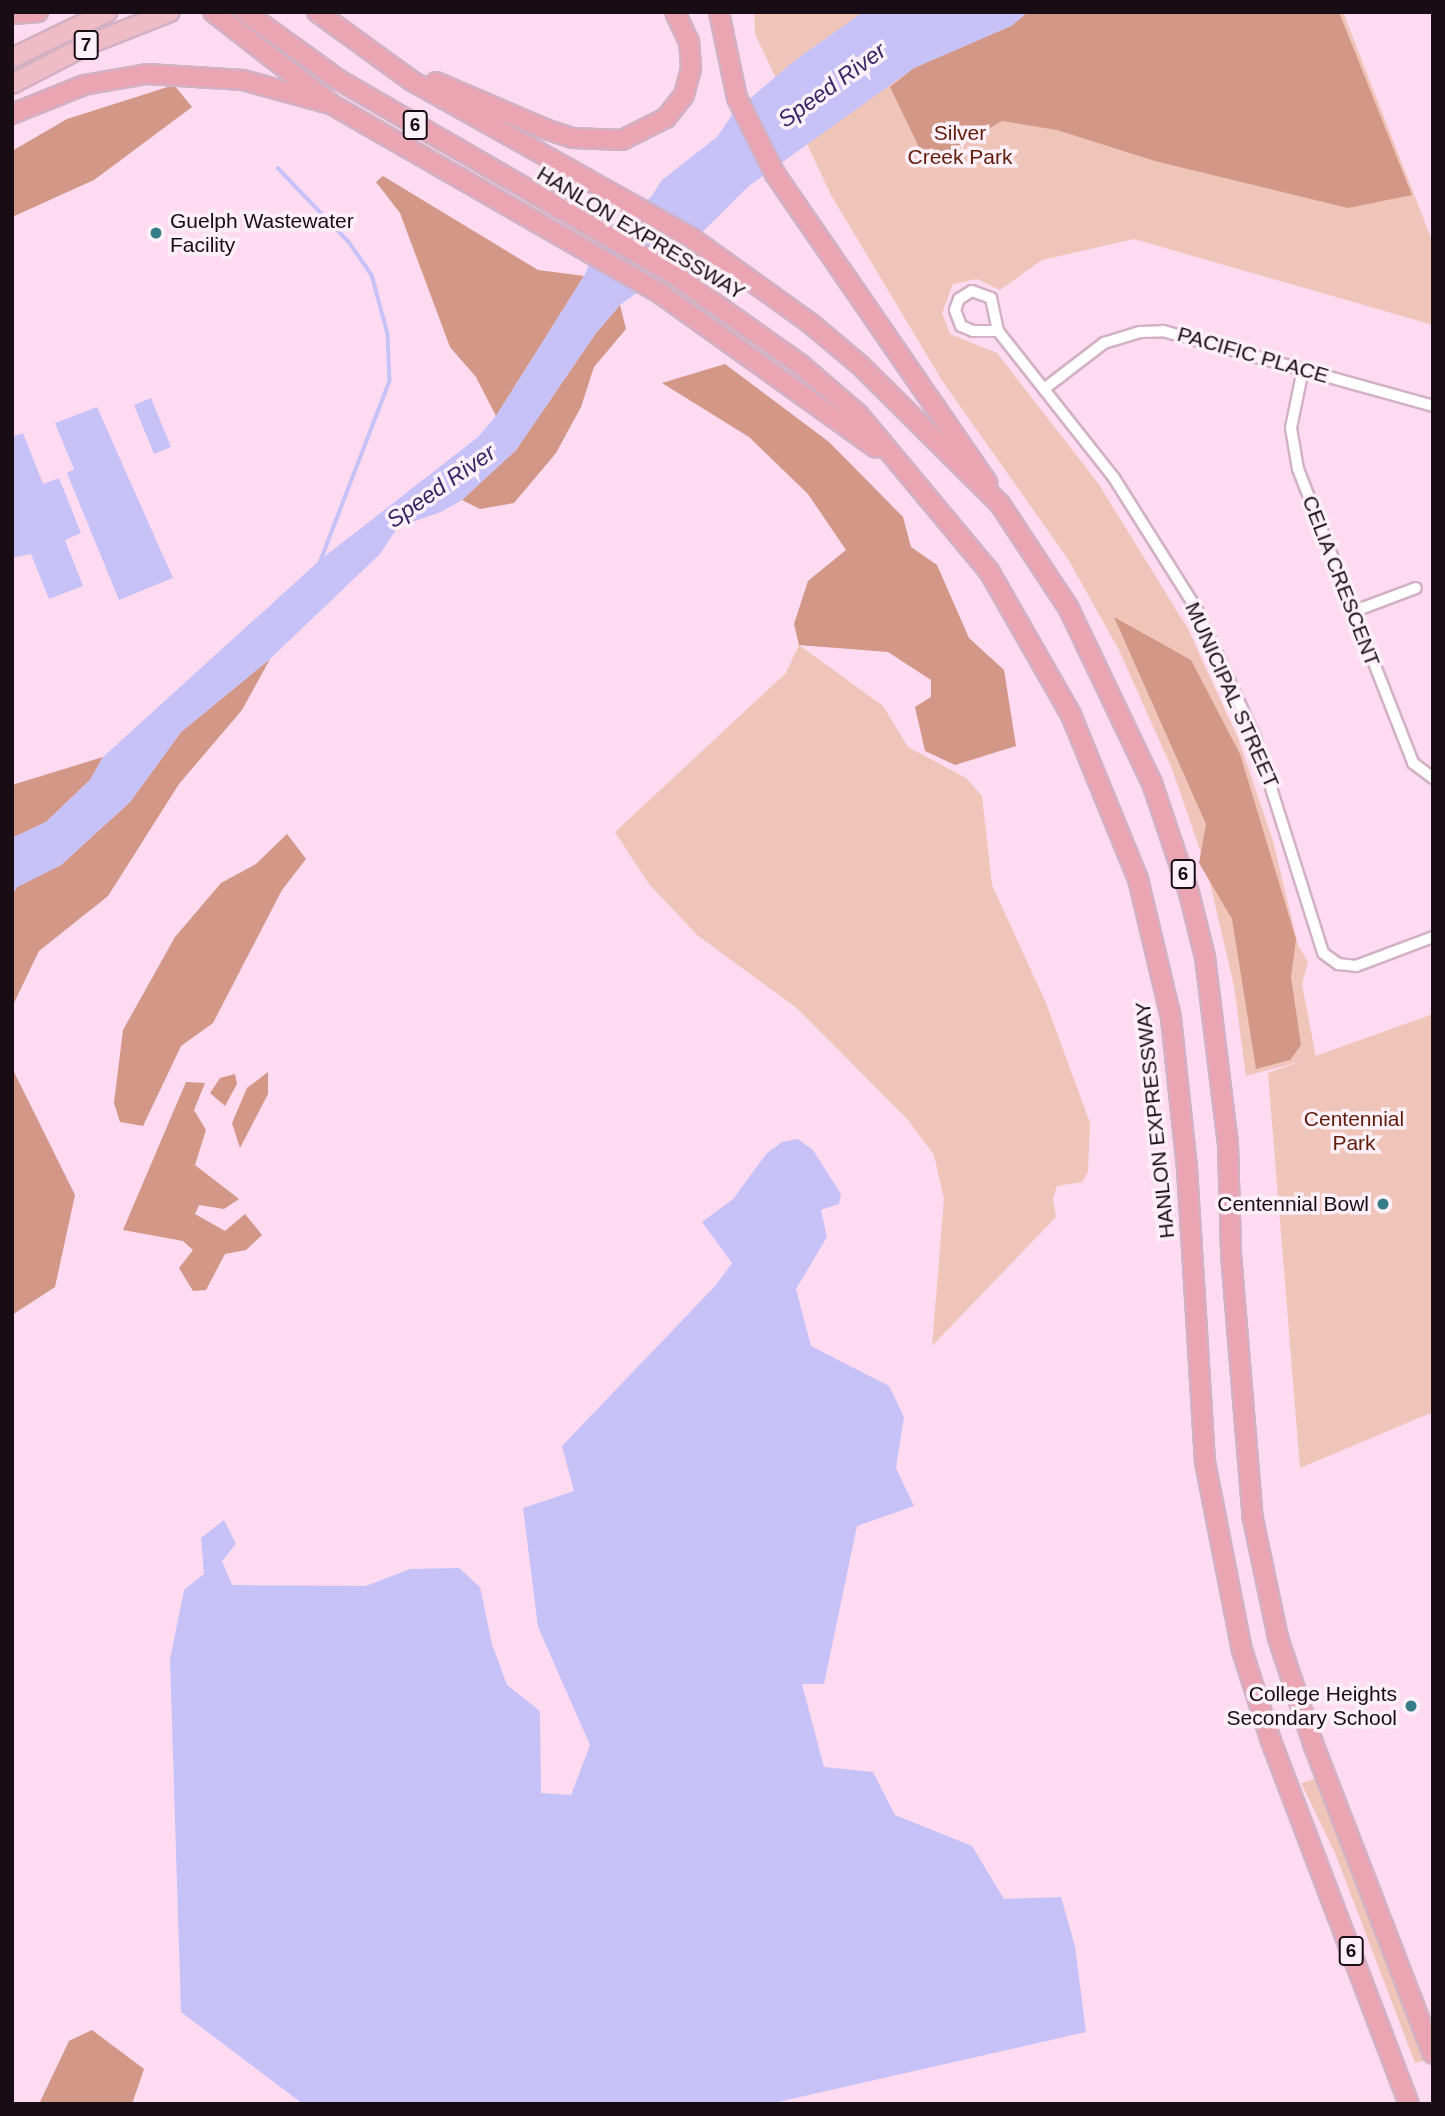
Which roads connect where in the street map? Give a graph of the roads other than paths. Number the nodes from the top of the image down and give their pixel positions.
1 (38, 12) edge
2 (107, 12) edge
3 (213, 12) edge
4 (244, 12) edge
5 (317, 12) edge
6 (676, 12) edge
7 (719, 12) edge
8 (167, 13) edge
9 (12, 14) edge
10 (379, 54) junction
11 (12, 58) edge
12 (12, 84) edge
13 (331, 104) junction
14 (12, 114) edge
15 (998, 331) junction
16 (1303, 369) junction
17 (1044, 388) junction
18 (1433, 406) edge
19 (898, 465) junction
20 (1000, 504) junction
21 (1416, 587) dead end
22 (1352, 612) junction
23 (1433, 778) edge
24 (1433, 937) edge
25 (1433, 2054) edge
26 (1409, 2104) edge

1 - 9 highway
2 - 11 main road, 7
3 - 13 highway
4 - 19 highway, HANLON EXPRESSWAY / 6
5 - 10 highway, HANLON EXPRESSWAY / 6
6 - 10 highway
7 - 20 highway
8 - 12 main road, 7
10 - 20 highway, HANLON EXPRESSWAY / 6
13 - 14 highway
13 - 19 highway
15 - 15 street, MUNICIPAL STREET
15 - 17 street, MUNICIPAL STREET
16 - 17 street, PACIFIC PLACE
16 - 18 street, PACIFIC PLACE
16 - 22 street, CELIA CRESCENT
17 - 24 street, MUNICIPAL STREET
19 - 26 highway, HANLON EXPRESSWAY / 6
20 - 25 highway, HANLON EXPRESSWAY / 6
21 - 22 street
22 - 23 street, CELIA CRESCENT

